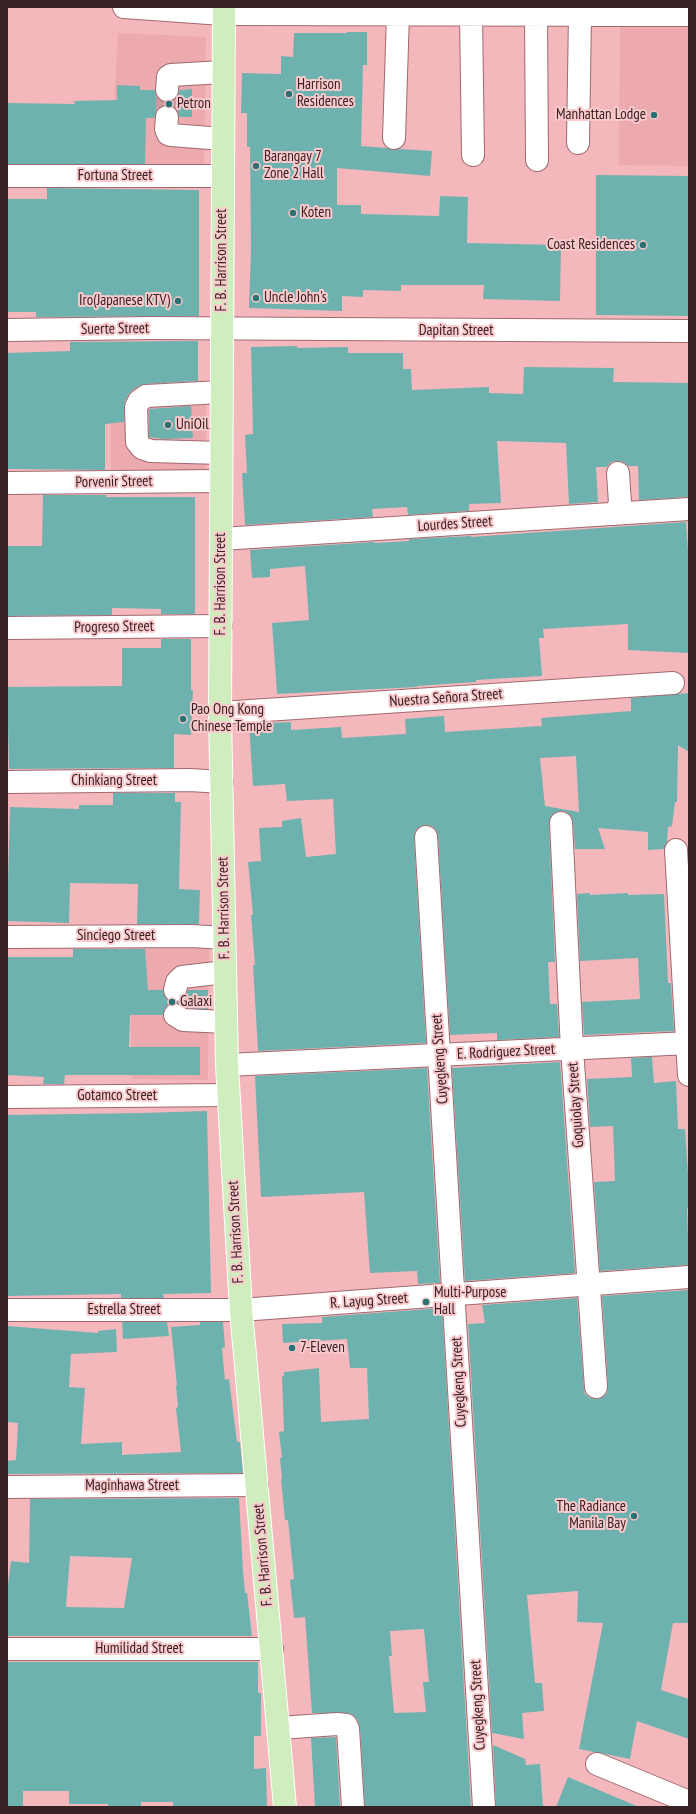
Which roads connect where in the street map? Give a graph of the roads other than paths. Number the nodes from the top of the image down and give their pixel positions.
1 (124, 7) edge
2 (224, 10) edge
3 (398, 14) junction
4 (471, 14) junction
5 (536, 14) junction
6 (580, 14) junction
7 (689, 15) edge
8 (223, 72) junction
9 (167, 90) tunnel mouth
10 (167, 118) tunnel mouth
11 (394, 138) dead end
12 (223, 139) junction
13 (578, 143) dead end
14 (473, 155) dead end
15 (537, 160) dead end
16 (7, 176) edge
17 (223, 176) junction
18 (7, 330) edge
19 (222, 330) junction
20 (689, 331) edge
21 (222, 392) junction
22 (222, 453) junction
23 (618, 473) dead end
24 (221, 481) junction
25 (7, 483) edge
26 (689, 509) edge
27 (614, 514) junction
28 (221, 539) junction
29 (221, 626) junction
30 (7, 628) edge
31 (673, 683) dead end
32 (220, 713) junction
33 (7, 782) edge
34 (222, 782) junction
35 (561, 823) dead end
36 (426, 837) dead end
37 (676, 850) dead end
38 (7, 937) edge
39 (224, 938) junction
40 (225, 972) junction
41 (175, 990) dead end
42 (175, 1015) dead end
43 (226, 1022) junction
44 (688, 1043) edge
45 (572, 1049) junction
46 (440, 1055) junction
47 (227, 1065) junction
48 (689, 1075) edge
49 (228, 1095) junction
50 (7, 1097) edge
51 (689, 1277) edge
52 (588, 1284) junction
53 (454, 1294) junction
54 (7, 1310) edge
55 (241, 1310) junction
56 (596, 1387) dead end
57 (257, 1485) junction
58 (7, 1487) edge
59 (7, 1649) edge
60 (272, 1649) junction
61 (279, 1728) junction
62 (597, 1764) dead end
63 (689, 1802) edge
64 (286, 1807) edge
65 (353, 1807) edge
66 (484, 1807) edge

1 - 2 street
2 - 3 street
2 - 8 main road, F. B. Harrison Street
3 - 4 street
3 - 11 street
4 - 5 street
4 - 14 street
5 - 6 street
5 - 15 street
6 - 7 street
6 - 13 street
8 - 9 street
8 - 12 main road, F. B. Harrison Street
10 - 12 street
12 - 17 main road, F. B. Harrison Street
16 - 17 street, Fortuna Street
17 - 19 main road, F. B. Harrison Street
18 - 19 street, Suerte Street
19 - 20 street, Dapitan Street
19 - 21 main road, F. B. Harrison Street
21 - 22 main road, F. B. Harrison Street
21 - 22 street
22 - 24 main road, F. B. Harrison Street
23 - 27 street
24 - 25 street, Porvenir Street
24 - 28 main road, F. B. Harrison Street
26 - 27 street, Lourdes Street
27 - 28 street, Lourdes Street
28 - 29 main road, F. B. Harrison Street
29 - 30 street, Progreso Street
29 - 32 main road, F. B. Harrison Street
31 - 32 street, Nuestra Señora Street
32 - 34 main road, F. B. Harrison Street
33 - 34 street, Chinkiang Street
34 - 39 main road, F. B. Harrison Street
35 - 45 street, Goquiolay Street
36 - 46 street, Cuyegkeng Street
37 - 44 street
38 - 39 street, Sinciego Street
39 - 40 main road, F. B. Harrison Street
40 - 41 street
40 - 43 main road, F. B. Harrison Street
42 - 43 street
43 - 47 main road, F. B. Harrison Street
44 - 45 street, E. Rodriguez Street
44 - 48 street
45 - 46 street, E. Rodriguez Street
45 - 52 street, Goquiolay Street
46 - 47 street, E. Rodriguez Street
46 - 53 street, Cuyegkeng Street
47 - 49 main road, F. B. Harrison Street
49 - 50 street, Gotamco Street
49 - 55 main road, F. B. Harrison Street
51 - 52 street, R. Layug Street
52 - 53 street, R. Layug Street
52 - 56 street, Goquiolay Street
53 - 55 street, R. Layug Street
53 - 66 street, Cuyegkeng Street
54 - 55 street, Estrella Street
55 - 57 main road, F. B. Harrison Street
57 - 58 street, Maginhawa Street
57 - 60 main road, F. B. Harrison Street
59 - 60 street, Humilidad Street
60 - 61 main road, F. B. Harrison Street
61 - 64 main road, F. B. Harrison Street
61 - 65 street
62 - 63 street

